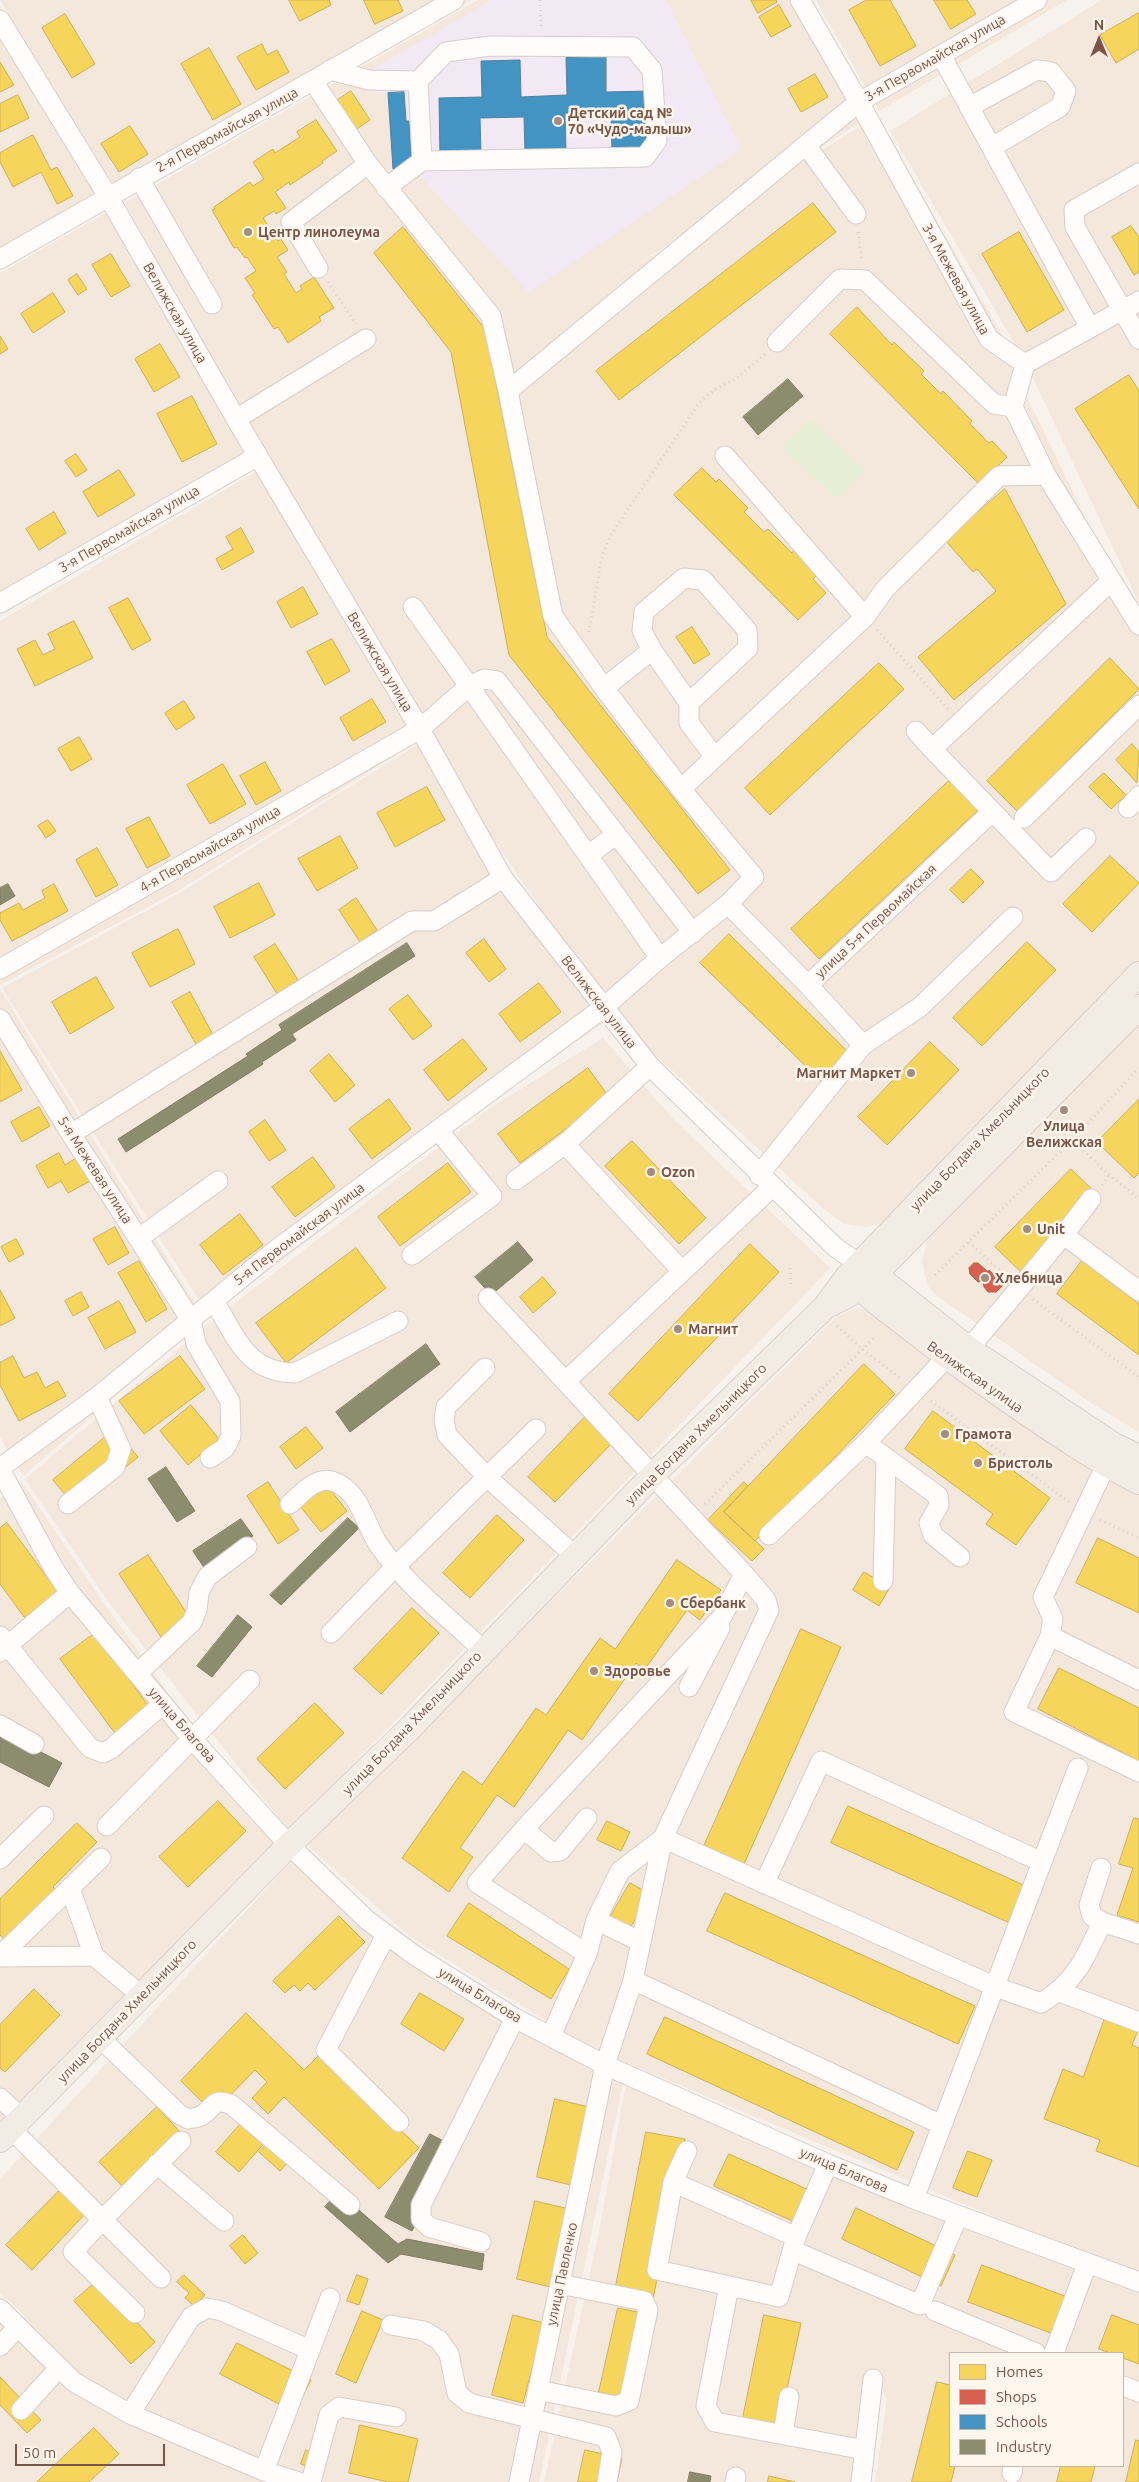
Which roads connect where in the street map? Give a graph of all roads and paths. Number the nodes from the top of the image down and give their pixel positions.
1 (454, 0) edge
2 (540, 0) edge
3 (800, 0) edge
4 (1037, 0) edge
5 (0, 20) edge
6 (542, 46) junction
7 (941, 55) junction
8 (330, 70) junction
9 (313, 81) junction
10 (418, 81) junction
11 (859, 102) junction
12 (969, 107) junction
13 (806, 145) junction
14 (992, 147) junction
15 (422, 161) junction
16 (368, 164) junction
17 (1139, 173) edge
18 (139, 178) junction
19 (386, 188) junction
20 (109, 198) junction
21 (856, 214) joint
22 (0, 259) edge
23 (318, 268) joint
24 (865, 280) junction
25 (1139, 301) edge
26 (212, 304) dead end
27 (1122, 310) junction
28 (1090, 328) junction
29 (1139, 338) edge
30 (366, 339) joint
31 (777, 342) joint
32 (1025, 364) junction
33 (508, 391) junction
34 (1013, 407) junction
35 (236, 419) junction
36 (258, 456) junction
37 (725, 456) dead end
38 (1046, 475) junction
39 (1110, 582) junction
40 (0, 603) edge
41 (413, 607) dead end
42 (864, 617) junction
43 (1139, 626) edge
44 (652, 650) junction
45 (584, 660) junction
46 (468, 686) junction
47 (604, 688) junction
48 (689, 703) junction
49 (1139, 705) edge
50 (961, 722) junction
51 (420, 729) junction
52 (916, 731) dead end
53 (536, 732) junction
54 (513, 748) junction
55 (932, 749) junction
56 (714, 756) junction
57 (681, 789) junction
58 (992, 812) junction
59 (1024, 818) dead end
60 (616, 835) junction
61 (1086, 838) dead end
62 (588, 855) junction
63 (503, 878) junction
64 (728, 904) junction
65 (1013, 917) dead end
66 (693, 933) junction
67 (660, 958) junction
68 (0, 969) edge
69 (1139, 974) edge
70 (808, 985) junction
71 (1139, 1007) edge
72 (604, 1008) junction
73 (0, 1018) edge
74 (862, 1045) junction
75 (650, 1066) junction
76 (1139, 1068) edge
77 (1038, 1109) junction
78 (438, 1130) junction
79 (71, 1134) junction
80 (1072, 1139) junction
81 (565, 1144) junction
82 (516, 1180) dead end
83 (218, 1181) dead end
84 (765, 1181) junction
85 (1139, 1198) edge
86 (1091, 1199) dead end
87 (1064, 1235) junction
88 (139, 1238) junction
89 (969, 1242) junction
90 (412, 1255) dead end
91 (790, 1268) dead end
92 (681, 1270) junction
93 (935, 1275) dead end
94 (860, 1276) junction
95 (790, 1284) dead end
96 (1017, 1288) junction
97 (1139, 1291) edge
98 (488, 1298) dead end
99 (214, 1301) junction
100 (831, 1316) junction
101 (191, 1320) junction
102 (398, 1321) dead end
103 (874, 1338) dead end
104 (862, 1349) junction
105 (969, 1349) junction
106 (946, 1358) junction
107 (485, 1368) dead end
108 (1139, 1378) edge
109 (566, 1381) junction
110 (916, 1390) junction
111 (97, 1397) junction
112 (536, 1429) dead end
113 (866, 1443) junction
114 (1139, 1457) edge
115 (210, 1458) dead end
116 (886, 1458) junction
117 (1106, 1465) junction
118 (0, 1468) edge
119 (654, 1474) junction
120 (487, 1478) junction
121 (1139, 1482) edge
122 (68, 1504) dead end
123 (290, 1504) dead end
124 (1082, 1512) junction
125 (692, 1517) junction
126 (769, 1535) dead end
127 (1139, 1538) edge
128 (247, 1547) dead end
129 (575, 1556) junction
130 (960, 1557) dead end
131 (394, 1567) junction
132 (744, 1574) junction
133 (883, 1581) dead end
134 (70, 1593) junction
135 (722, 1617) junction
136 (331, 1633) dead end
137 (1050, 1636) junction
138 (3, 1644) edge
139 (483, 1650) junction
140 (138, 1674) junction
141 (250, 1680) dead end
142 (1139, 1680) edge
143 (689, 1688) dead end
144 (163, 1704) junction
145 (0, 1725) edge
146 (192, 1739) junction
147 (34, 1744) dead end
148 (1078, 1768) dead end
149 (1139, 1772) edge
150 (44, 1816) dead end
151 (587, 1818) dead end
152 (107, 1826) dead end
153 (524, 1829) junction
154 (663, 1838) junction
155 (289, 1845) junction
156 (101, 1858) dead end
157 (0, 1859) edge
158 (1042, 1862) junction
159 (1101, 1868) dead end
160 (764, 1884) junction
161 (70, 1888) junction
162 (596, 1920) junction
163 (1102, 1922) junction
164 (1139, 1934) edge
165 (386, 1935) junction
166 (641, 1942) junction
167 (587, 1954) junction
168 (94, 1956) junction
169 (0, 1957) edge
170 (633, 1980) junction
171 (996, 1987) junction
172 (1060, 1992) junction
173 (142, 1996) junction
174 (515, 2018) junction
175 (1139, 2022) edge
176 (551, 2036) junction
177 (100, 2038) junction
178 (605, 2066) junction
179 (0, 2098) edge
180 (399, 2122) dead end
181 (942, 2125) junction
182 (11, 2129) edge
183 (181, 2141) dead end
184 (687, 2151) dead end
185 (157, 2164) junction
186 (828, 2164) junction
187 (673, 2182) junction
188 (914, 2199) junction
189 (350, 2205) dead end
190 (958, 2216) junction
191 (102, 2220) junction
192 (224, 2221) dead end
193 (481, 2242) dead end
194 (795, 2244) junction
195 (1087, 2264) junction
196 (161, 2278) dead end
197 (1139, 2282) edge
198 (560, 2284) junction
199 (728, 2286) junction
200 (330, 2298) dead end
201 (0, 2309) edge
202 (934, 2311) dead end
203 (136, 2313) dead end
204 (390, 2325) dead end
205 (18, 2327) junction
206 (0, 2346) edge
207 (310, 2350) junction
208 (1034, 2352) edge
209 (1054, 2352) edge
210 (60, 2368) junction
211 (873, 2379) dead end
212 (1124, 2386) edge
213 (538, 2390) junction
214 (1139, 2392) edge
215 (789, 2397) dead end
216 (21, 2410) dead end
217 (130, 2414) junction
218 (396, 2417) dead end
219 (532, 2420) junction
220 (783, 2434) junction
221 (864, 2450) junction
222 (264, 2470) junction
223 (299, 2482) edge
224 (311, 2482) edge
225 (519, 2482) edge
226 (607, 2482) edge
227 (861, 2482) edge

1 - 8 street, 2-я Первомайская улица
2 - 6 path
3 - 11 street, 3-я Межевая улица
4 - 7 street, 3-я Первомайская улица
5 - 20 street, Велижская улица
6 - 10 street
6 - 15 street
7 - 11 street, 3-я Первомайская улица
7 - 12 street
8 - 9 street, 2-я Первомайская улица
8 - 10 street
9 - 16 street
9 - 18 street, 2-я Первомайская улица
10 - 15 street
11 - 13 street, 3-я Первомайская улица
11 - 32 street, 3-я Межевая улица
12 - 14 street
12 - 14 street
13 - 21 street
13 - 33 street, 3-я Первомайская улица
14 - 28 street
15 - 19 street
16 - 19 street
16 - 23 street
17 - 27 street
18 - 20 street, 2-я Первомайская улица
18 - 26 street
19 - 33 street
20 - 22 street, 2-я Первомайская улица
20 - 35 street, Велижская улица
21 - 24 path
23 - 30 path
24 - 31 street
24 - 34 street
25 - 27 street
27 - 28 street
27 - 29 street
28 - 32 street
30 - 35 street
31 - 45 path
32 - 34 street
33 - 45 street
34 - 38 street
35 - 36 street, Велижская улица
36 - 40 street, 3-я Первомайская улица
36 - 51 street, Велижская улица
37 - 42 street
38 - 39 street
38 - 42 street
39 - 43 street
39 - 50 street
41 - 46 street
42 - 50 path
42 - 56 street
44 - 47 street
44 - 48 street
44 - 48 street
45 - 47 street
46 - 51 street, 4-я Первомайская улица
46 - 53 street
46 - 54 street
47 - 57 street
48 - 56 street
49 - 59 street
50 - 55 street
51 - 63 street, Велижская улица
51 - 68 street, 4-я Первомайская улица
52 - 55 street
53 - 54 street
53 - 60 street
54 - 62 street
55 - 58 street
56 - 57 street
57 - 64 street
58 - 61 street
58 - 70 street, улица 5-я Первомайская
60 - 62 street
60 - 66 street
62 - 67 street
63 - 72 street, Велижская улица
63 - 79 street
64 - 66 street
64 - 70 street, улица 5-я Первомайская
65 - 74 street
66 - 67 street
67 - 72 street
69 - 94 main road, улица Богдана Хмельницкого
70 - 74 street
71 - 77 main road, улица Богдана Хмельницкого
72 - 75 street, Велижская улица
72 - 78 street, 5-я Первомайская улица
73 - 79 street, 5-я Межевая улица
74 - 84 street
75 - 81 street
75 - 84 street, Велижская улица
76 - 80 path
77 - 80 path
77 - 94 main road, улица Богдана Хмельницкого
78 - 90 street
78 - 99 street, 5-я Первомайская улица
79 - 88 street, 5-я Межевая улица
80 - 85 path
80 - 89 path
81 - 82 street
81 - 92 street
83 - 88 street
84 - 92 street
84 - 94 street, Велижская улица
86 - 87 street
87 - 96 street
87 - 97 street
88 - 101 street, 5-я Межевая улица
89 - 93 path
89 - 96 path
91 - 95 path
92 - 109 street
94 - 100 main road, улица Богдана Хмельницкого
94 - 105 main road, Велижская улица
94 - 106 main road, Велижская улица
96 - 105 street
96 - 108 path
98 - 109 street
99 - 101 street, 5-я Первомайская улица
99 - 102 street
100 - 104 path
100 - 119 main road, улица Богдана Хмельницкого
101 - 111 street, 5-я Первомайская улица
101 - 115 street
103 - 104 path
104 - 110 path
104 - 125 path
105 - 114 main road, Велижская улица
106 - 110 street
106 - 117 main road, Велижская улица
107 - 120 street
109 - 119 street
110 - 113 street
110 - 124 path
111 - 118 street, 5-я Первомайская улица
111 - 122 street
112 - 120 street
113 - 116 street
113 - 126 street
116 - 130 street
116 - 133 street
117 - 121 main road, Велижская улица
117 - 124 street
118 - 134 street, улица Благова
119 - 125 street
119 - 129 main road, улица Богдана Хмельницкого
120 - 129 street
120 - 131 street
123 - 131 street
124 - 127 path
124 - 137 street
125 - 132 street
128 - 140 street
129 - 139 main road, улица Богдана Хмельницкого
131 - 136 street
131 - 139 street
132 - 135 street
132 - 154 street
134 - 138 street
134 - 140 street, улица Благова
135 - 143 street
135 - 153 street
137 - 142 street
137 - 149 street
138 - 144 street
139 - 155 main road, улица Богдана Хмельницкого
140 - 144 street, улица Благова
141 - 146 street
144 - 146 street, улица Благова
145 - 147 street
146 - 152 street
146 - 155 street, улица Благова
148 - 158 street
150 - 157 street
151 - 153 street
153 - 167 street
154 - 160 street
154 - 162 street
154 - 166 street, улица Павленко
155 - 165 street, улица Благова
155 - 173 main road, улица Богдана Хмельницкого
156 - 161 street
158 - 160 street
158 - 171 street
159 - 163 street
160 - 171 street
161 - 168 street
161 - 169 street
162 - 166 street
162 - 167 street
163 - 164 street
163 - 172 street
165 - 174 street, улица Благова
165 - 180 street
166 - 170 street, улица Павленко
167 - 176 street
168 - 169 street
168 - 173 street
170 - 178 street, улица Павленко
170 - 181 street
171 - 172 street
171 - 181 street
172 - 175 street
173 - 177 main road, улица Богдана Хмельницкого
174 - 176 street, улица Благова
174 - 193 street
176 - 178 street, улица Благова
177 - 182 main road, улица Богдана Хмельницкого
177 - 189 street
178 - 186 street, улица Благова
178 - 198 street, улица Павленко
179 - 182 street
181 - 188 street
182 - 191 street
183 - 185 street
184 - 187 street
185 - 191 street
185 - 192 street
186 - 188 street, улица Благова
186 - 194 street
187 - 194 street
187 - 199 street
188 - 190 street, улица Благова
190 - 194 street
190 - 195 street, улица Благова
191 - 196 street
191 - 203 street
194 - 199 street
195 - 197 street, улица Благова
195 - 209 street
198 - 213 street, улица Павленко
198 - 213 street
199 - 220 street
200 - 207 street
201 - 205 street
202 - 208 street
204 - 219 street
205 - 206 street
205 - 210 street
207 - 217 street
207 - 222 street
210 - 216 street
210 - 217 street
211 - 221 street
212 - 214 street
213 - 219 street, улица Павленко
215 - 220 street
217 - 222 street
218 - 224 street
219 - 225 street, улица Павленко
219 - 226 street
220 - 221 street
221 - 227 street
222 - 223 street

